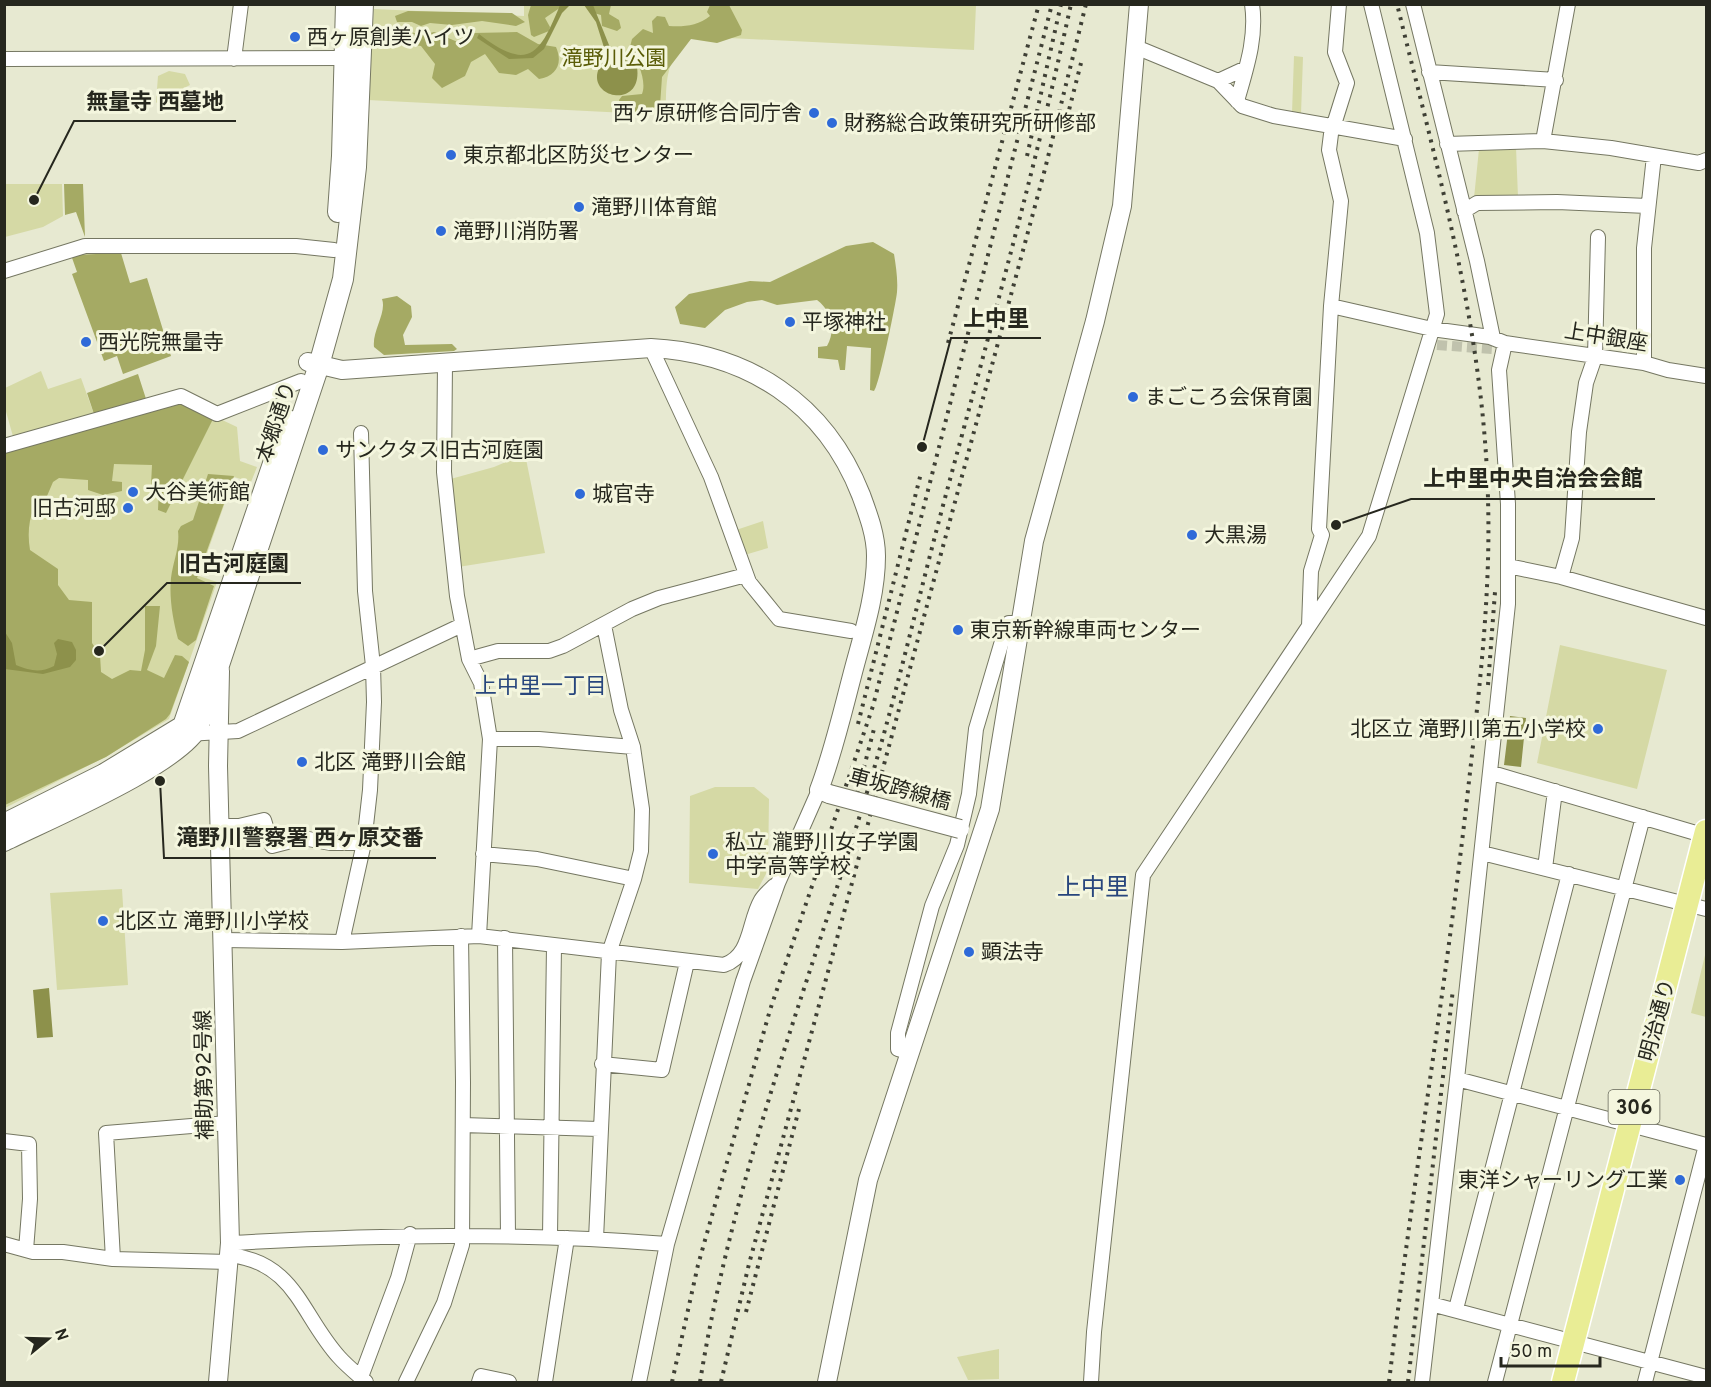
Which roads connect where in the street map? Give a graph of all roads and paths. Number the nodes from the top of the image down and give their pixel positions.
1 (241, 4) edge
2 (346, 4) edge
3 (363, 4) edge
4 (1139, 4) edge
5 (1252, 4) edge
6 (1339, 4) edge
7 (1371, 4) edge
8 (1413, 4) edge
9 (1568, 4) edge
10 (1135, 49) junction
11 (343, 58) junction
12 (4, 59) edge
13 (234, 59) junction
14 (1246, 68) junction
15 (1429, 72) junction
16 (1556, 80) junction
17 (1218, 81) junction
18 (1237, 101) junction
19 (1334, 128) junction
20 (1405, 139) junction
21 (1543, 141) junction
22 (1447, 144) junction
23 (1654, 156) junction
24 (1707, 159) edge
25 (1647, 206) junction
26 (1464, 211) junction
27 (1598, 237) dead end
28 (334, 250) junction
29 (4, 271) edge
30 (1331, 306) junction
31 (1432, 329) junction
32 (1499, 340) junction
33 (651, 348) junction
34 (1595, 357) junction
35 (314, 363) junction
36 (445, 363) junction
37 (1644, 363) junction
38 (1707, 376) edge
39 (301, 381) junction
40 (361, 433) dead end
41 (4, 446) edge
42 (1508, 566) junction
43 (746, 575) junction
44 (1561, 577) junction
45 (1707, 618) edge
46 (1022, 623) junction
47 (604, 624) junction
48 (462, 625) junction
49 (1310, 626) junction
50 (851, 631) dead end
51 (470, 659) junction
52 (220, 663) junction
53 (373, 666) junction
54 (201, 676) junction
55 (206, 706) junction
56 (208, 733) junction
57 (490, 740) junction
58 (167, 746) junction
59 (633, 747) junction
60 (1492, 773) junction
61 (1555, 791) junction
62 (824, 792) junction
63 (1643, 817) junction
64 (4, 824) edge
65 (220, 826) junction
66 (960, 829) junction
67 (1706, 834) edge
68 (4, 841) edge
69 (364, 843) junction
70 (1482, 853) junction
71 (483, 854) junction
72 (1545, 868) junction
73 (1569, 874) junction
74 (634, 879) junction
75 (778, 882) junction
76 (1625, 887) junction
77 (1700, 903) edge
78 (461, 936) junction
79 (479, 936) junction
80 (505, 938) junction
81 (223, 940) junction
82 (342, 942) junction
83 (554, 946) junction
84 (609, 953) junction
85 (687, 962) junction
86 (908, 1052) junction
87 (602, 1064) junction
88 (1457, 1079) junction
89 (1511, 1094) junction
90 (1568, 1109) junction
91 (228, 1123) junction
92 (463, 1125) junction
93 (507, 1125) junction
94 (553, 1127) junction
95 (1636, 1128) junction
96 (599, 1129) junction
97 (4, 1141) edge
98 (1706, 1145) edge
99 (410, 1234) junction
100 (462, 1234) junction
101 (508, 1235) junction
102 (550, 1236) junction
103 (567, 1238) junction
104 (596, 1239) junction
105 (4, 1244) edge
106 (668, 1244) junction
107 (26, 1250) junction
108 (230, 1254) junction
109 (113, 1259) junction
110 (1431, 1304) junction
111 (1456, 1309) junction
112 (1510, 1325) junction
113 (1580, 1345) junction
114 (1650, 1363) junction
115 (364, 1380) edge
116 (1706, 1380) edge
117 (218, 1383) edge
118 (406, 1383) edge
119 (479, 1383) edge
120 (509, 1383) edge
121 (545, 1383) edge
122 (639, 1383) edge
123 (827, 1383) edge
124 (1091, 1383) edge
125 (1422, 1383) edge
126 (1495, 1383) edge
127 (1563, 1383) edge
128 (1577, 1383) edge
129 (1645, 1383) edge

1 - 13 street
2 - 11 main road, 本郷通り
3 - 35 main road, 本郷通り
4 - 10 street
5 - 14 street
6 - 19 street
7 - 20 street
8 - 15 street
9 - 16 street
10 - 17 street
10 - 46 street
11 - 13 street
11 - 28 main road, 本郷通り
12 - 13 street
14 - 17 street
14 - 18 street
15 - 16 street
15 - 22 street
16 - 21 street
17 - 18 street
18 - 19 street
19 - 20 street
19 - 30 street
20 - 31 street
21 - 22 street
21 - 23 street
22 - 26 street
23 - 24 street
23 - 25 street
25 - 26 street
25 - 37 street
26 - 32 street
27 - 34 street
28 - 29 street
28 - 35 main road, 本郷通り
30 - 31 street, 上中銀座
30 - 49 street
31 - 32 street, 上中銀座
31 - 49 street
32 - 34 street, 上中銀座
32 - 42 street
33 - 36 street
33 - 43 street
33 - 62 street
34 - 37 street, 上中銀座
34 - 44 street
35 - 36 street
35 - 39 main road, 本郷通り
35 - 52 main road, 本郷通り
36 - 48 street
37 - 38 street, 上中銀座
39 - 41 street
39 - 54 main road, 本郷通り
40 - 53 street
42 - 44 street
42 - 60 street
43 - 47 street
43 - 50 street
44 - 45 street
46 - 66 street
46 - 86 street
47 - 51 street
47 - 59 street
48 - 51 street
48 - 53 street
49 - 124 street
51 - 57 street
52 - 55 main road, 本郷通り
52 - 56 street, 補助第92号線
53 - 56 street
53 - 69 street
54 - 55 street
54 - 58 main road, 本郷通り
55 - 56 main road, 本郷通り
56 - 58 main road, 本郷通り
56 - 65 street, 補助第92号線
57 - 59 street
57 - 71 street
58 - 64 main road, 本郷通り
58 - 68 main road, 本郷通り
59 - 74 street
60 - 61 street
60 - 70 street
61 - 63 street
61 - 72 street
62 - 66 street, 車坂跨線橋, bridge
62 - 75 street
63 - 67 street
63 - 76 street
65 - 69 street
65 - 81 street, 補助第92号線
66 - 86 street
67 - 77 main road, 明治通り / 306
69 - 82 street
70 - 72 street
70 - 88 street
71 - 74 street
71 - 79 street
72 - 73 street
73 - 76 street
73 - 89 street
74 - 84 street
75 - 85 street
75 - 106 street
76 - 77 street
76 - 90 street
77 - 95 main road, 明治通り / 306
78 - 79 street
78 - 82 street
78 - 92 street
79 - 80 street
80 - 83 street
80 - 93 street
81 - 82 street
81 - 91 street, 補助第92号線
83 - 84 street
83 - 94 street
84 - 85 street
84 - 87 street
85 - 87 street
86 - 123 street
87 - 96 street
88 - 89 street
88 - 110 street
89 - 90 street
89 - 111 street
90 - 95 street
90 - 112 street
91 - 108 street, 補助第92号線
91 - 109 street
92 - 93 street
92 - 100 street
93 - 94 street
93 - 101 street
94 - 96 street
94 - 102 street
95 - 98 street
95 - 113 main road, 明治通り / 306
96 - 104 street
97 - 107 street
98 - 114 street
99 - 100 street
99 - 108 street
99 - 115 street
100 - 101 street
100 - 118 street
101 - 102 street
102 - 103 street
103 - 104 street
103 - 121 street
104 - 106 street
105 - 107 street
106 - 122 street
107 - 109 street
108 - 109 street
108 - 115 street
108 - 117 street, 補助第92号線
110 - 111 street
110 - 125 street
111 - 112 street
112 - 113 street
112 - 126 street
113 - 114 street
113 - 127 main road, 明治通り / 306
113 - 128 main road, 明治通り / 306
114 - 116 street
114 - 129 street
119 - 120 street

